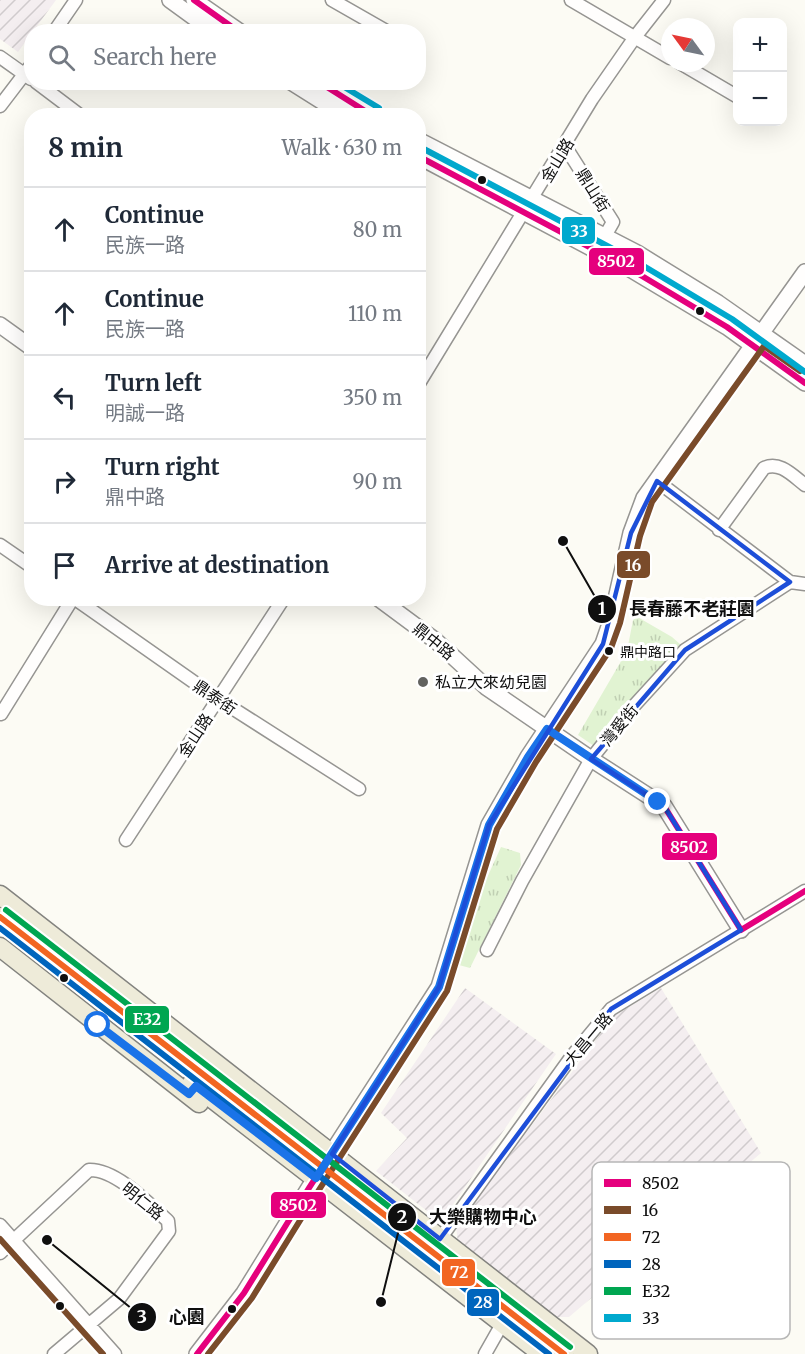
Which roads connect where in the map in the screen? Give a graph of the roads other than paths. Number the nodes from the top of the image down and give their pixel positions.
1 (76, 0) edge
2 (170, 0) edge
3 (194, 0) edge
4 (332, 0) edge
5 (571, 0) edge
6 (664, 0) edge
7 (60, 24) edge
8 (203, 24) edge
9 (228, 24) edge
10 (374, 24) edge
11 (635, 38) junction
12 (661, 53) edge
13 (0, 57) edge
14 (24, 69) edge
15 (695, 72) edge
16 (24, 78) edge
17 (47, 90) edge
18 (304, 90) edge
19 (331, 90) edge
20 (733, 94) edge
21 (0, 106) edge
22 (70, 108) edge
23 (332, 108) edge
24 (361, 108) edge
25 (426, 145) edge
26 (565, 146) junction
27 (426, 160) edge
28 (529, 206) junction
29 (605, 236) junction
30 (597, 250) junction
31 (805, 272) edge
32 (0, 325) edge
33 (758, 340) junction
34 (24, 342) edge
35 (805, 364) edge
36 (426, 366) edge
37 (429, 368) junction
38 (426, 373) edge
39 (805, 383) edge
40 (657, 481) junction
41 (805, 484) edge
42 (718, 530) junction
43 (0, 545) edge
44 (24, 562) edge
45 (790, 582) junction
46 (805, 584) edge
47 (69, 606) edge
48 (85, 606) edge
49 (279, 606) edge
50 (389, 606) edge
51 (218, 699) junction
52 (1, 714) edge
53 (547, 729) junction
54 (591, 759) junction
55 (359, 789) dead end
56 (126, 840) dead end
57 (805, 891) edge
58 (0, 895) edge
59 (0, 917) edge
60 (741, 930) junction
61 (0, 932) edge
62 (0, 947) edge
63 (487, 950) dead end
64 (201, 1080) junction
65 (320, 1171) junction
66 (0, 1225) edge
67 (14, 1239) junction
68 (436, 1245) junction
69 (0, 1252) edge
70 (506, 1316) junction
71 (89, 1325) junction
72 (54, 1354) edge
73 (115, 1354) edge
74 (197, 1354) edge
75 (485, 1354) edge
76 (525, 1354) edge
77 (542, 1354) edge
78 (564, 1354) edge
79 (588, 1354) edge

1 - 7 street
2 - 8 street
3 - 9 street
4 - 10 street
5 - 11 street
6 - 11 street, 金山路
11 - 12 street
11 - 26 street, 金山路
13 - 14 street
15 - 20 street
16 - 21 street
17 - 22 street
18 - 23 street
19 - 24 street
25 - 28 street
26 - 28 street, 金山路
26 - 29 street, 鼎山街
27 - 28 street
28 - 29 street, 鼎山街
28 - 30 street, 鼎山街
28 - 37 street, 金山路
29 - 30 street, 鼎山街
29 - 33 street, 鼎山街
30 - 33 street, 鼎山街
31 - 33 street
32 - 34 street
33 - 35 street, 鼎山街
33 - 39 street, 鼎山街
33 - 40 street
36 - 37 street
37 - 38 street, 金山路
40 - 42 street
40 - 53 street
41 - 42 street
42 - 45 street
43 - 44 street
45 - 46 street
45 - 54 street, 灣愛街
47 - 52 street, 鼎泰街
48 - 51 street, 鼎泰街
49 - 51 street, 金山路
50 - 53 street, 鼎中路
51 - 55 street, 鼎泰街
51 - 56 street, 金山路
53 - 54 street, 鼎中路
53 - 65 street
54 - 60 street, 鼎中路
54 - 63 street, 灣愛街
57 - 60 street, 大昌一路
58 - 64 main road
59 - 64 main road
60 - 68 street, 大昌一路
61 - 64 main road
62 - 64 main road
64 - 65 main road
64 - 65 main road
65 - 68 main road
65 - 70 main road
65 - 74 street
66 - 67 street
67 - 69 street
67 - 71 street
67 - 71 street, 明仁路
68 - 70 main road
70 - 75 street
70 - 76 main road
70 - 77 main road
70 - 78 main road
70 - 79 main road
71 - 72 street
71 - 73 street

